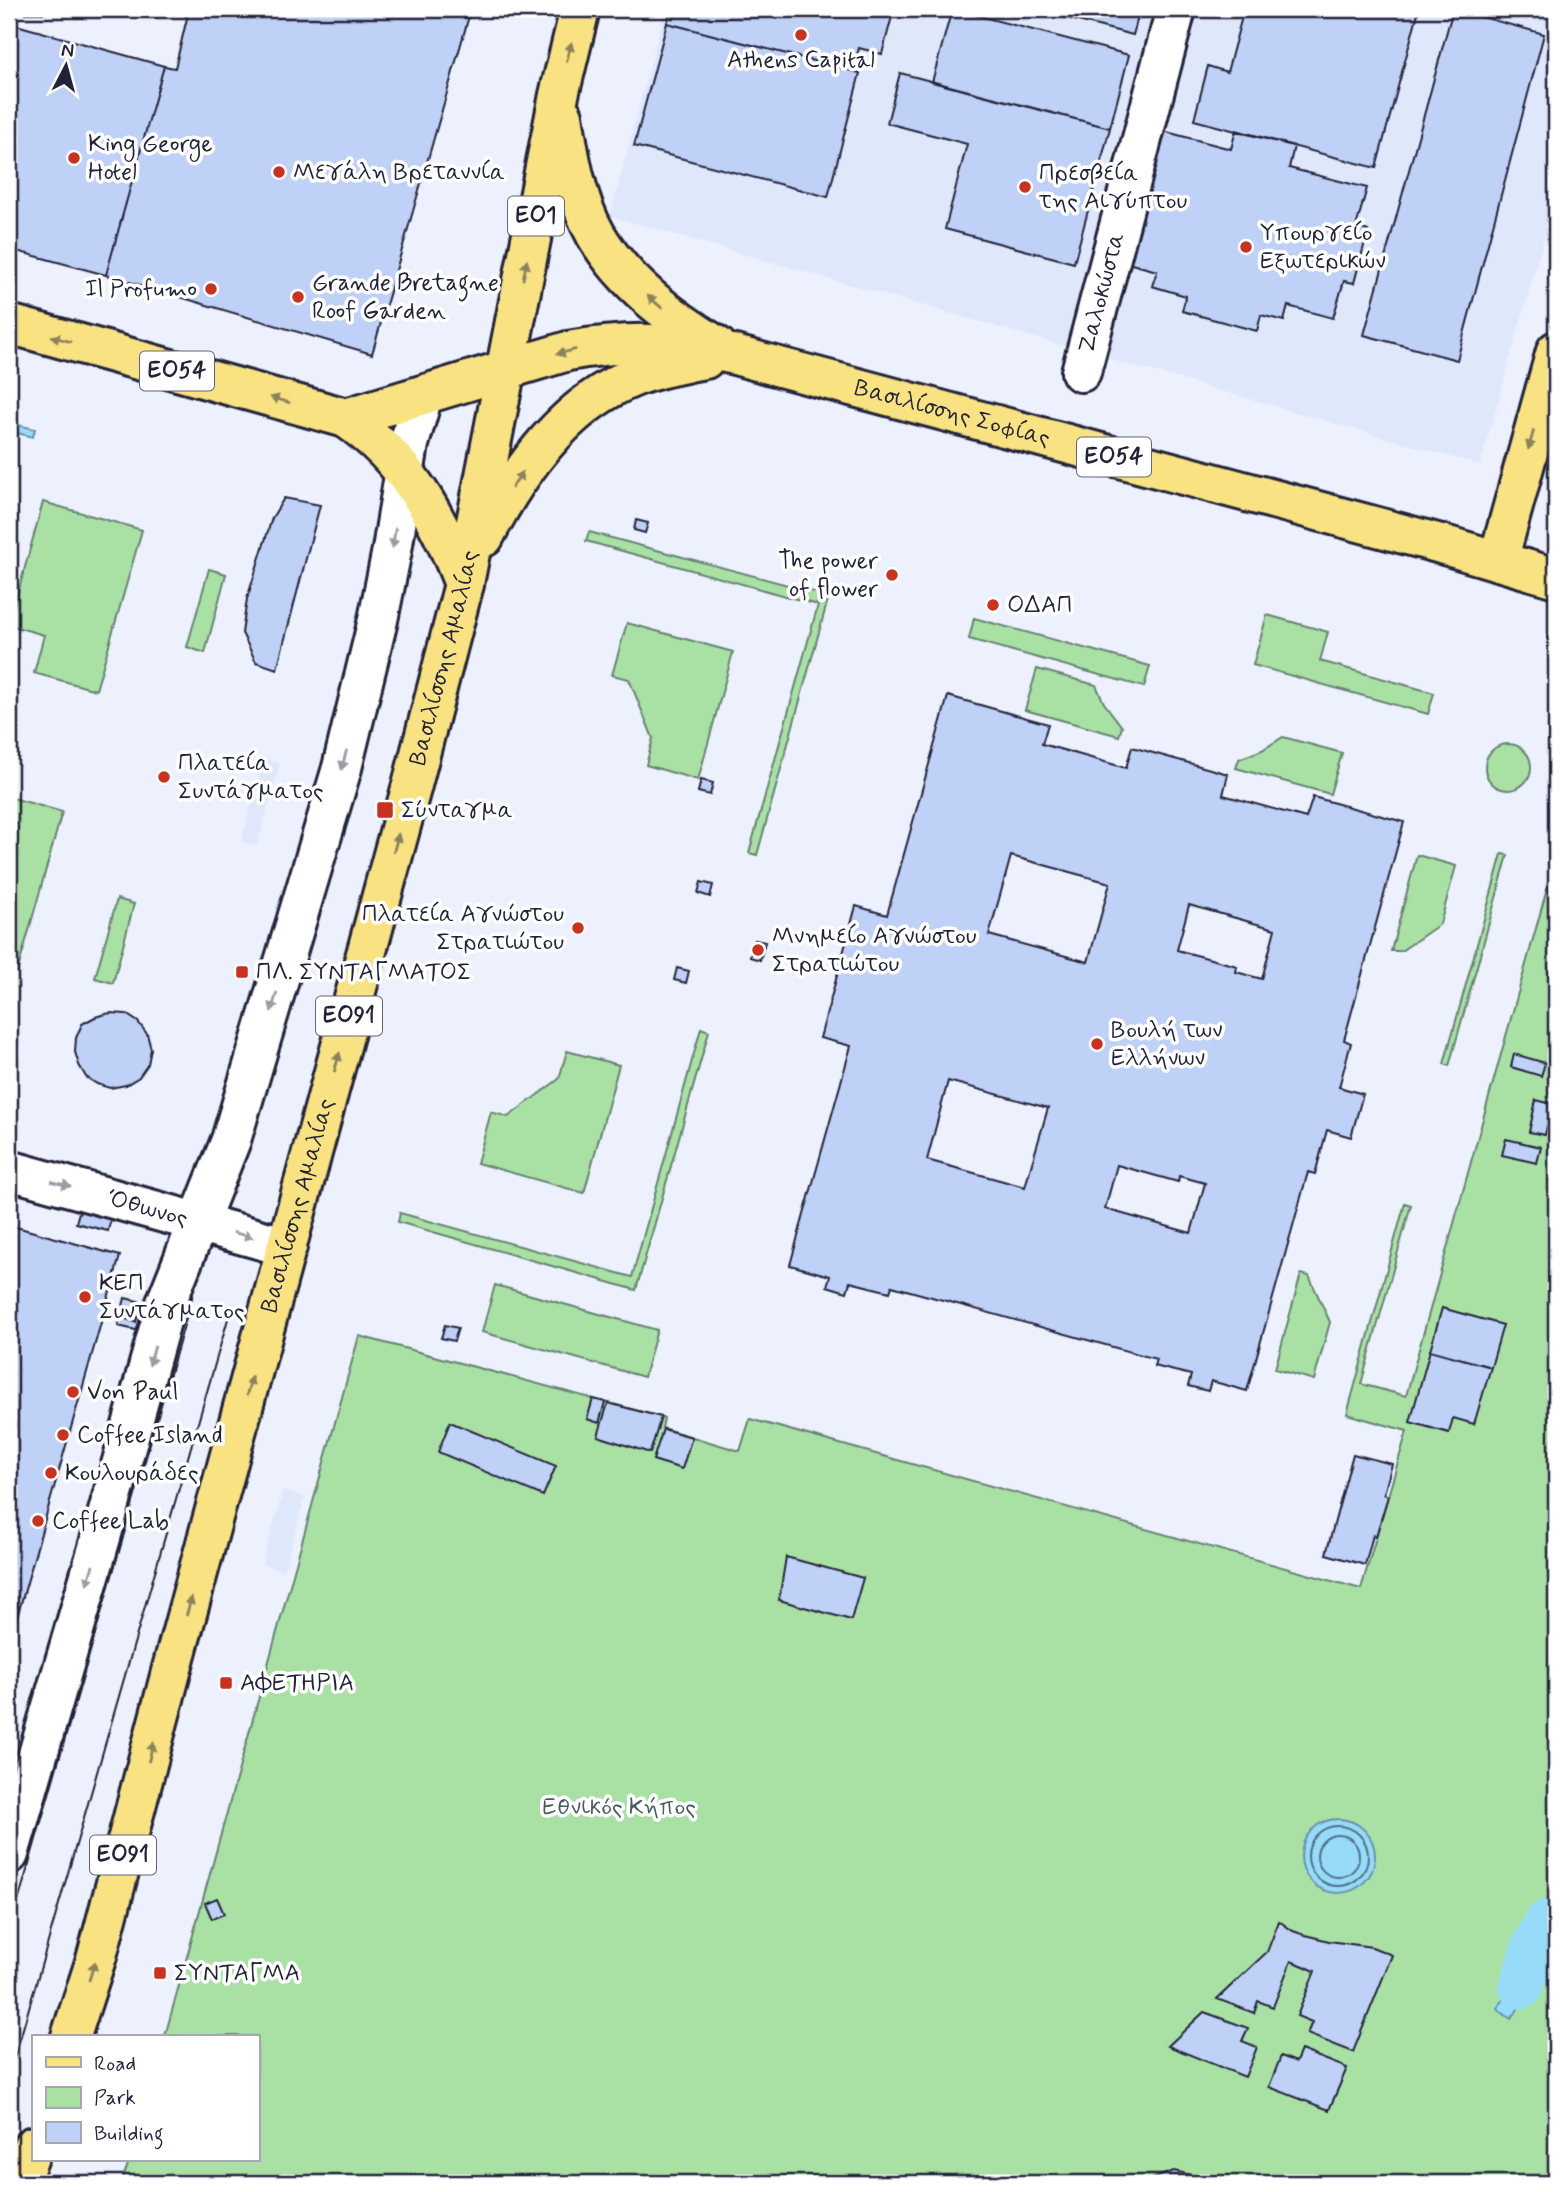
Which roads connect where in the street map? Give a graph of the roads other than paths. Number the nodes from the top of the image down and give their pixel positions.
1 (580, 9) edge
2 (1176, 9) edge
3 (559, 95) junction
4 (9, 324) edge
5 (1556, 351) edge
6 (731, 354) junction
7 (505, 370) junction
8 (1081, 372) dead end
9 (423, 395) junction
10 (346, 418) junction
11 (404, 470) junction
12 (1498, 561) junction
13 (1556, 578) edge
14 (464, 584) junction
15 (9, 1170) edge
16 (199, 1223) junction
17 (287, 1247) junction
18 (18, 1787) edge
19 (9, 1854) edge
20 (71, 2035) edge
21 (32, 2149) edge
22 (19, 2183) edge

3 -> 1 main road, ΕΟ1
2 - 8 street, Ζαλοκώστα
6 -> 3 main road
7 -> 3 main road, ΕΟ1
10 -> 4 main road, ΕΟ54
5 -> 12 main road
6 -> 7 main road, Βασιλίσσης Σοφίας / ΕΟ54
6 - 12 main road, Βασιλίσσης Σοφίας / ΕΟ54
14 -> 6 main road, ΕΟ54
7 - 9 main road, ΕΟ54
7 - 14 main road, Βασιλίσσης Αμαλίας / ΕΟ91
9 - 10 main road, ΕΟ54
9 - 11 street
10 - 11 main road
11 - 14 main road
11 -> 16 street
12 - 13 main road, Βασιλίσσης Σοφίας / ΕΟ54
17 -> 14 main road, Βασιλίσσης Αμαλίας / ΕΟ91
15 -> 16 street, Όθωνος
16 -> 17 street, Όθωνος
16 -> 18 street
20 -> 17 main road, Βασιλίσσης Αμαλίας / ΕΟ91
18 - 19 street
21 - 22 main road

